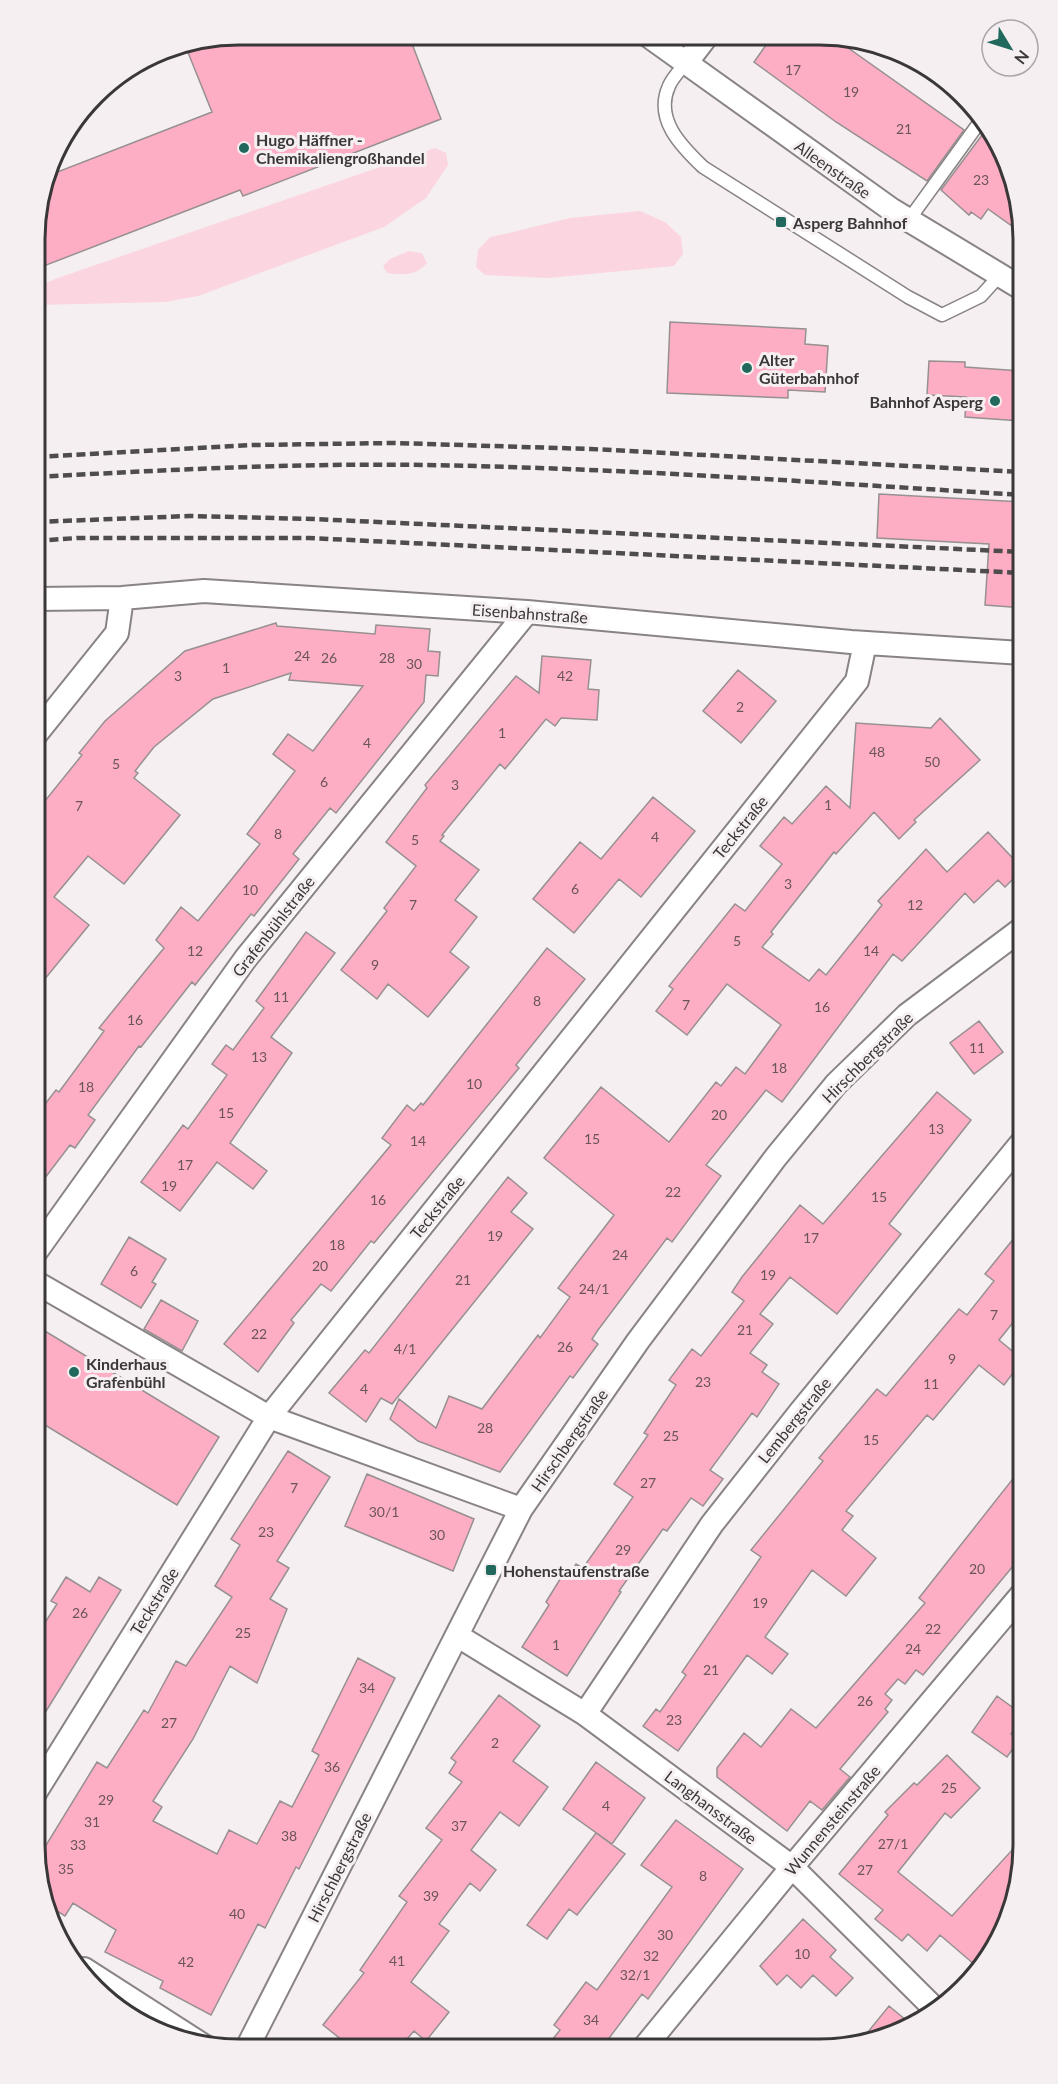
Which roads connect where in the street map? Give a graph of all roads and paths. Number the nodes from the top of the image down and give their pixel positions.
1 (661, 45) edge
2 (700, 45) edge
3 (686, 63) junction
4 (977, 126) edge
5 (908, 221) junction
6 (1000, 275) junction
7 (1013, 283) edge
8 (122, 598) junction
9 (45, 599) edge
10 (527, 612) junction
11 (865, 643) junction
12 (1013, 652) edge
13 (45, 723) edge
14 (1013, 936) edge
15 (1013, 1153) edge
16 (45, 1239) edge
17 (45, 1288) edge
18 (269, 1417) junction
19 (522, 1509) junction
20 (1013, 1605) edge
21 (458, 1636) junction
22 (585, 1714) junction
23 (45, 1775) edge
24 (792, 1867) junction
25 (97, 1977) edge
26 (930, 2004) edge
27 (176, 2028) edge
28 (252, 2039) edge
29 (651, 2039) edge

1 - 3 street, Alleenstraße
2 - 3 street
3 - 5 street, Alleenstraße
3 - 6 lane
4 - 5 lane
5 - 6 street, Alleenstraße
6 - 7 street, Alleenstraße
8 - 9 street, Eisenbahnstraße
8 - 10 street, Eisenbahnstraße
8 - 13 street
10 - 11 street, Eisenbahnstraße
10 - 16 street, Grafenbühlstraße
11 - 12 street, Eisenbahnstraße
11 - 18 street, Teckstraße
14 - 19 street, Hirschbergstraße
15 - 22 street, Lembergstraße
17 - 18 street
18 - 19 street
18 - 23 street, Teckstraße
19 - 21 street, Hirschbergstraße
20 - 24 street, Wunnensteinstraße
21 - 22 street, Langhansstraße
21 - 28 street, Hirschbergstraße
22 - 24 street, Langhansstraße
24 - 26 street, Langhansstraße
24 - 29 street, Wunnensteinstraße
25 - 27 street

